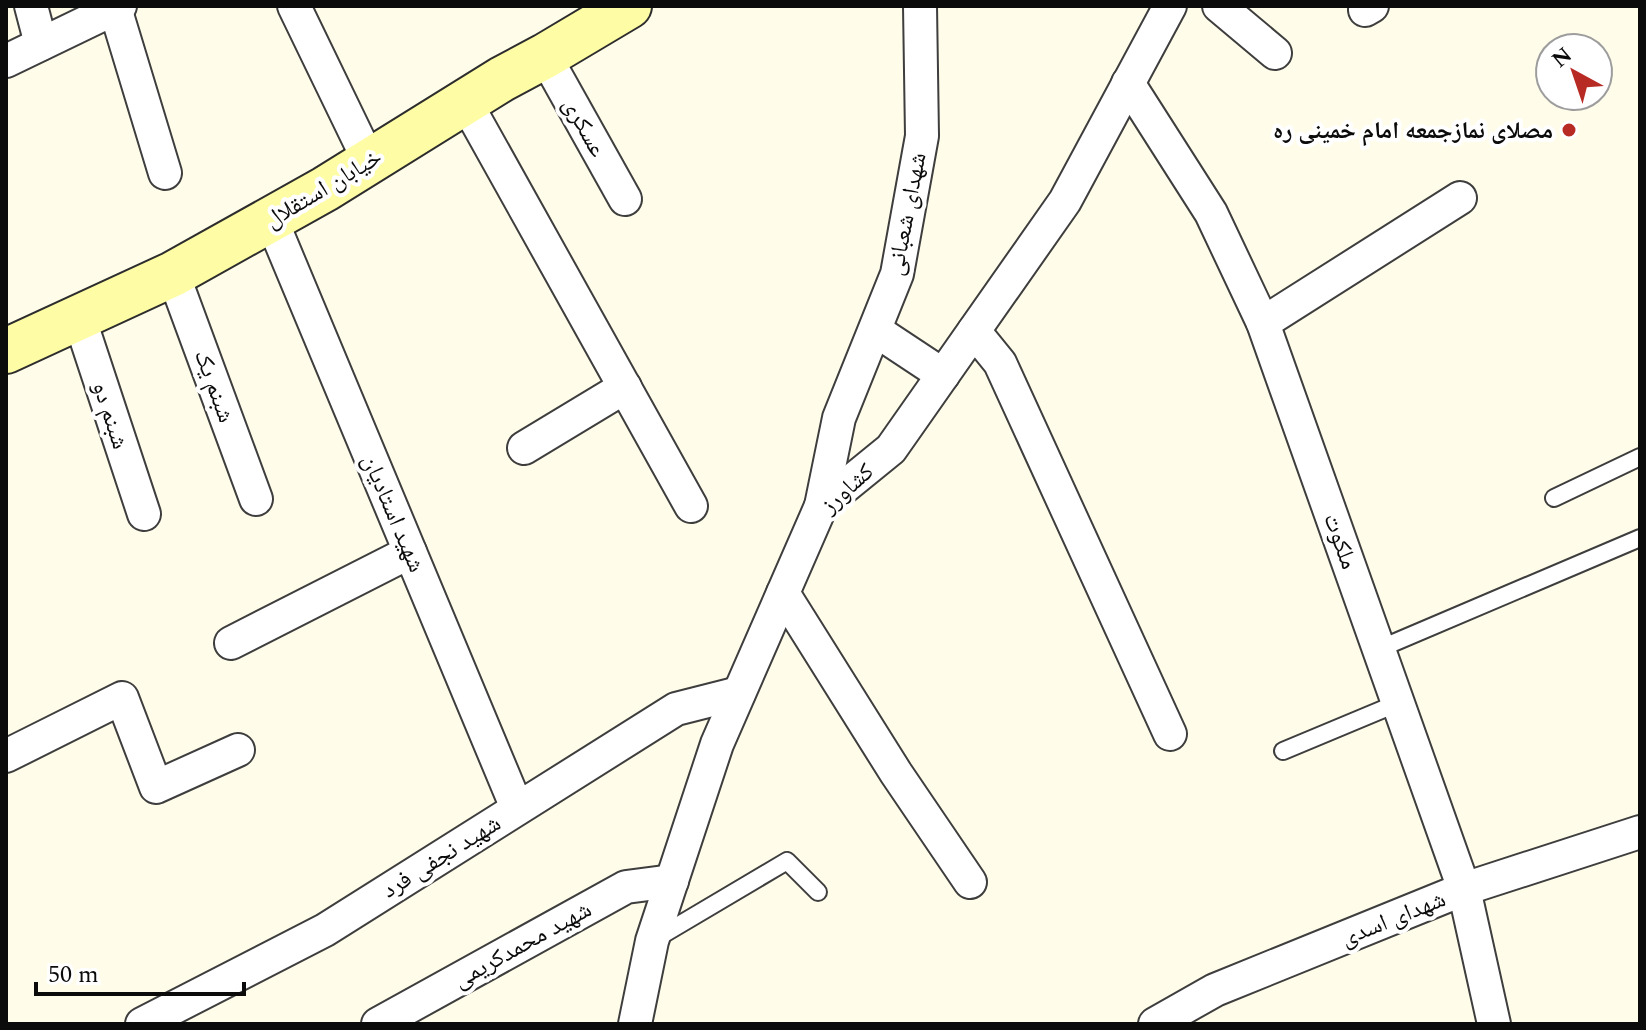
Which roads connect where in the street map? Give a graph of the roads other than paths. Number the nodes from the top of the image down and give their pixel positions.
1 (31, 6) edge
2 (294, 6) edge
3 (629, 6) edge
4 (920, 6) edge
5 (1170, 6) edge
6 (1219, 6) edge
7 (117, 7) edge
8 (41, 44) junction
9 (1275, 53) dead end
10 (545, 56) junction
11 (6, 61) edge
12 (1128, 83) junction
13 (465, 101) junction
14 (369, 161) junction
15 (165, 173) dead end
16 (1460, 198) dead end
17 (625, 199) dead end
18 (271, 219) junction
19 (173, 274) junction
20 (79, 317) junction
21 (1263, 323) junction
22 (875, 330) junction
23 (974, 331) junction
24 (6, 351) edge
25 (943, 375) junction
26 (625, 387) junction
27 (524, 448) dead end
28 (1640, 457) edge
29 (1554, 498) dead end
30 (256, 499) dead end
31 (691, 506) dead end
32 (821, 506) junction
33 (144, 514) dead end
34 (1640, 538) edge
35 (410, 552) junction
36 (783, 593) junction
37 (231, 643) dead end
38 (1379, 649) junction
39 (739, 693) junction
40 (1398, 703) junction
41 (1170, 734) dead end
42 (238, 750) dead end
43 (1283, 751) dead end
44 (6, 756) edge
45 (517, 808) junction
46 (1640, 832) edge
47 (672, 881) junction
48 (970, 882) dead end
49 (1464, 889) junction
50 (818, 892) dead end
51 (652, 941) junction
52 (1161, 1022) edge
53 (142, 1024) edge
54 (378, 1024) edge
55 (635, 1024) edge
56 (1494, 1024) edge

1 - 8 street
2 - 14 street
3 - 10 street, خیابان استقلال
4 - 22 street, شهدای شعبانی
5 - 12 street, کشاورز
6 - 9 street
7 - 8 street
7 - 15 street
8 - 11 street
10 - 13 street, خیابان استقلال
10 - 17 street, عسکری
12 - 21 street, ملکوت
12 - 23 street, کشاورز
13 - 14 street, خیابان استقلال
13 - 26 street
14 - 18 street, خیابان استقلال
16 - 21 street
18 - 19 street, خیابان استقلال
18 - 35 street, شهید استادیان
19 - 20 street, خیابان استقلال
19 - 30 street, شبنم یک
20 - 24 street, خیابان استقلال
20 - 33 street, شبنم دو
21 - 38 street, ملکوت
22 - 25 street
22 - 32 street, شهدای شعبانی
23 - 25 street, کشاورز
23 - 41 street
25 - 32 street, کشاورز
26 - 27 street
26 - 31 street
28 - 29 lane
32 - 36 street, کشاورز
34 - 38 lane
35 - 37 street
35 - 45 street, شهید استادیان
36 - 39 street, کشاورز
36 - 48 street
38 - 40 street, ملکوت
39 - 45 street, شهید نجفی فرد
39 - 47 street, کشاورز
40 - 43 lane
40 - 49 street, ملکوت
42 - 44 street
45 - 53 street, شهید نجفی فرد
46 - 49 street, شهدای اسدی
47 - 51 street, کشاورز
47 - 54 street, شهید محمدکریمی
49 - 52 street, شهدای اسدی
49 - 56 street, ملکوت
50 - 51 lane
51 - 55 street, کشاورز

